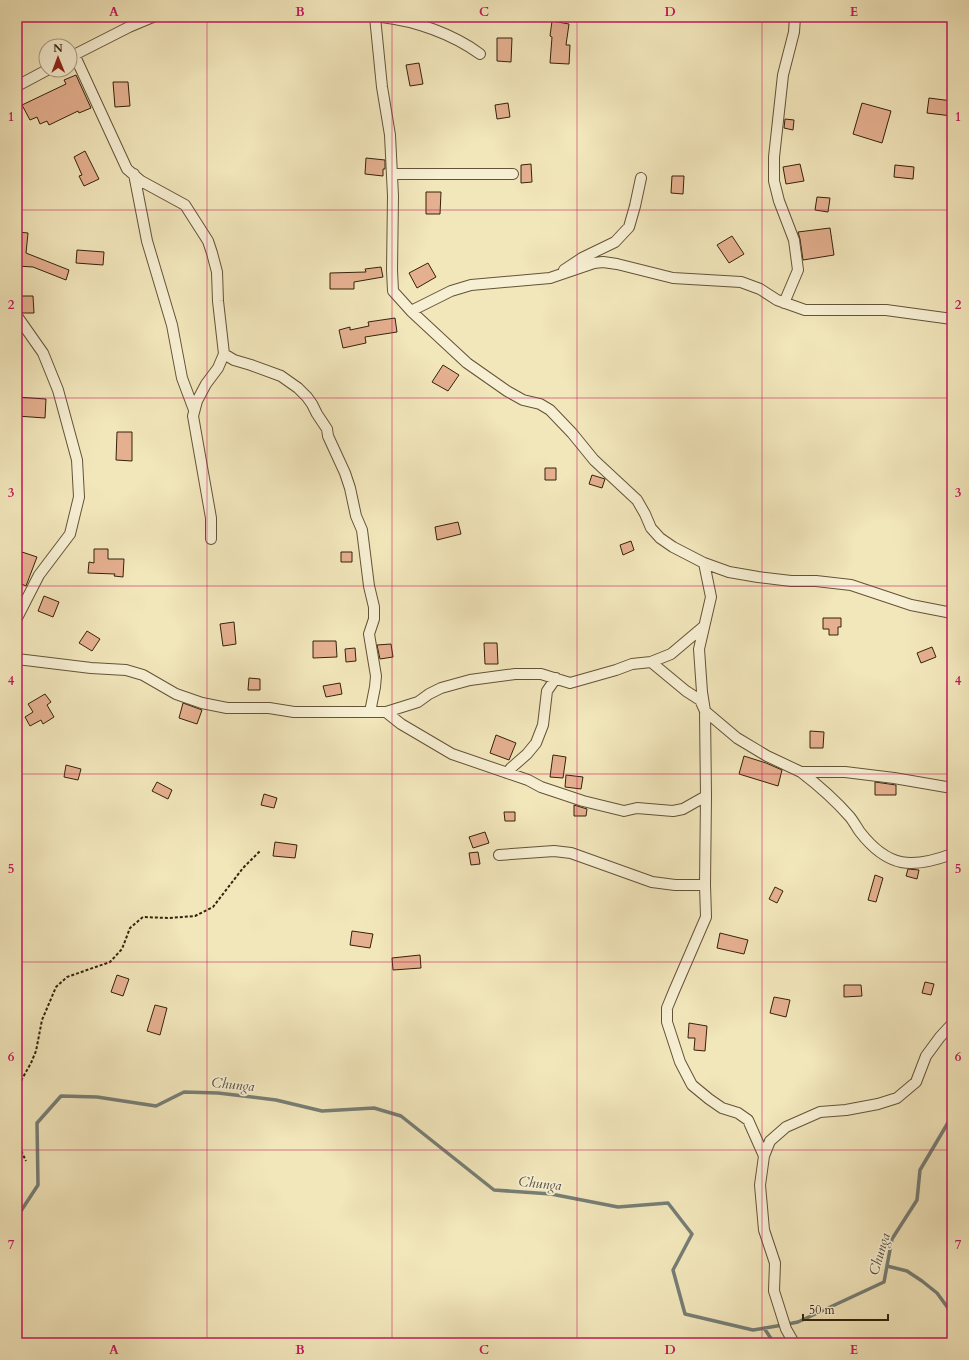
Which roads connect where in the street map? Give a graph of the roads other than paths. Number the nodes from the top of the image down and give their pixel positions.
1 (153, 17) edge
2 (375, 17) edge
3 (382, 17) edge
4 (795, 17) edge
5 (130, 22) edge
6 (78, 52) edge
7 (480, 54) dead end
8 (78, 68) edge
9 (38, 75) edge
10 (17, 86) edge
11 (134, 174) junction
12 (392, 174) junction
13 (513, 174) dead end
14 (641, 178) dead end
15 (550, 278) junction
16 (784, 302) junction
17 (410, 311) junction
18 (17, 316) edge
19 (952, 319) edge
20 (224, 354) junction
21 (194, 410) junction
22 (211, 539) dead end
23 (704, 563) junction
24 (952, 613) edge
25 (17, 618) edge
26 (703, 627) junction
27 (17, 659) edge
28 (651, 662) junction
29 (556, 678) junction
30 (705, 711) junction
31 (370, 712) junction
32 (386, 712) junction
33 (801, 772) junction
34 (507, 773) junction
35 (952, 788) edge
36 (706, 796) junction
37 (952, 854) edge
38 (500, 855) dead end
39 (705, 885) junction
40 (952, 1024) edge
41 (764, 1156) junction
42 (794, 1343) edge

1 - 5 street
2 - 12 street
3 - 7 street
4 - 16 street
5 - 6 street
8 - 11 street
9 - 10 street
11 - 20 street
11 - 21 street
12 - 13 street
12 - 17 street
14 - 15 street
15 - 16 street
15 - 17 street
16 - 19 street
17 - 23 street
18 - 25 street
20 - 21 street
20 - 31 street
21 - 22 street
23 - 24 street
23 - 26 street
26 - 28 street
26 - 30 street
27 - 31 street
28 - 29 street
28 - 30 street
29 - 32 street
29 - 34 street
30 - 33 street
30 - 36 street
31 - 32 street
32 - 34 street
33 - 35 street
33 - 37 street
34 - 36 street
36 - 39 street
38 - 39 street
39 - 41 street
40 - 41 street
41 - 42 street

